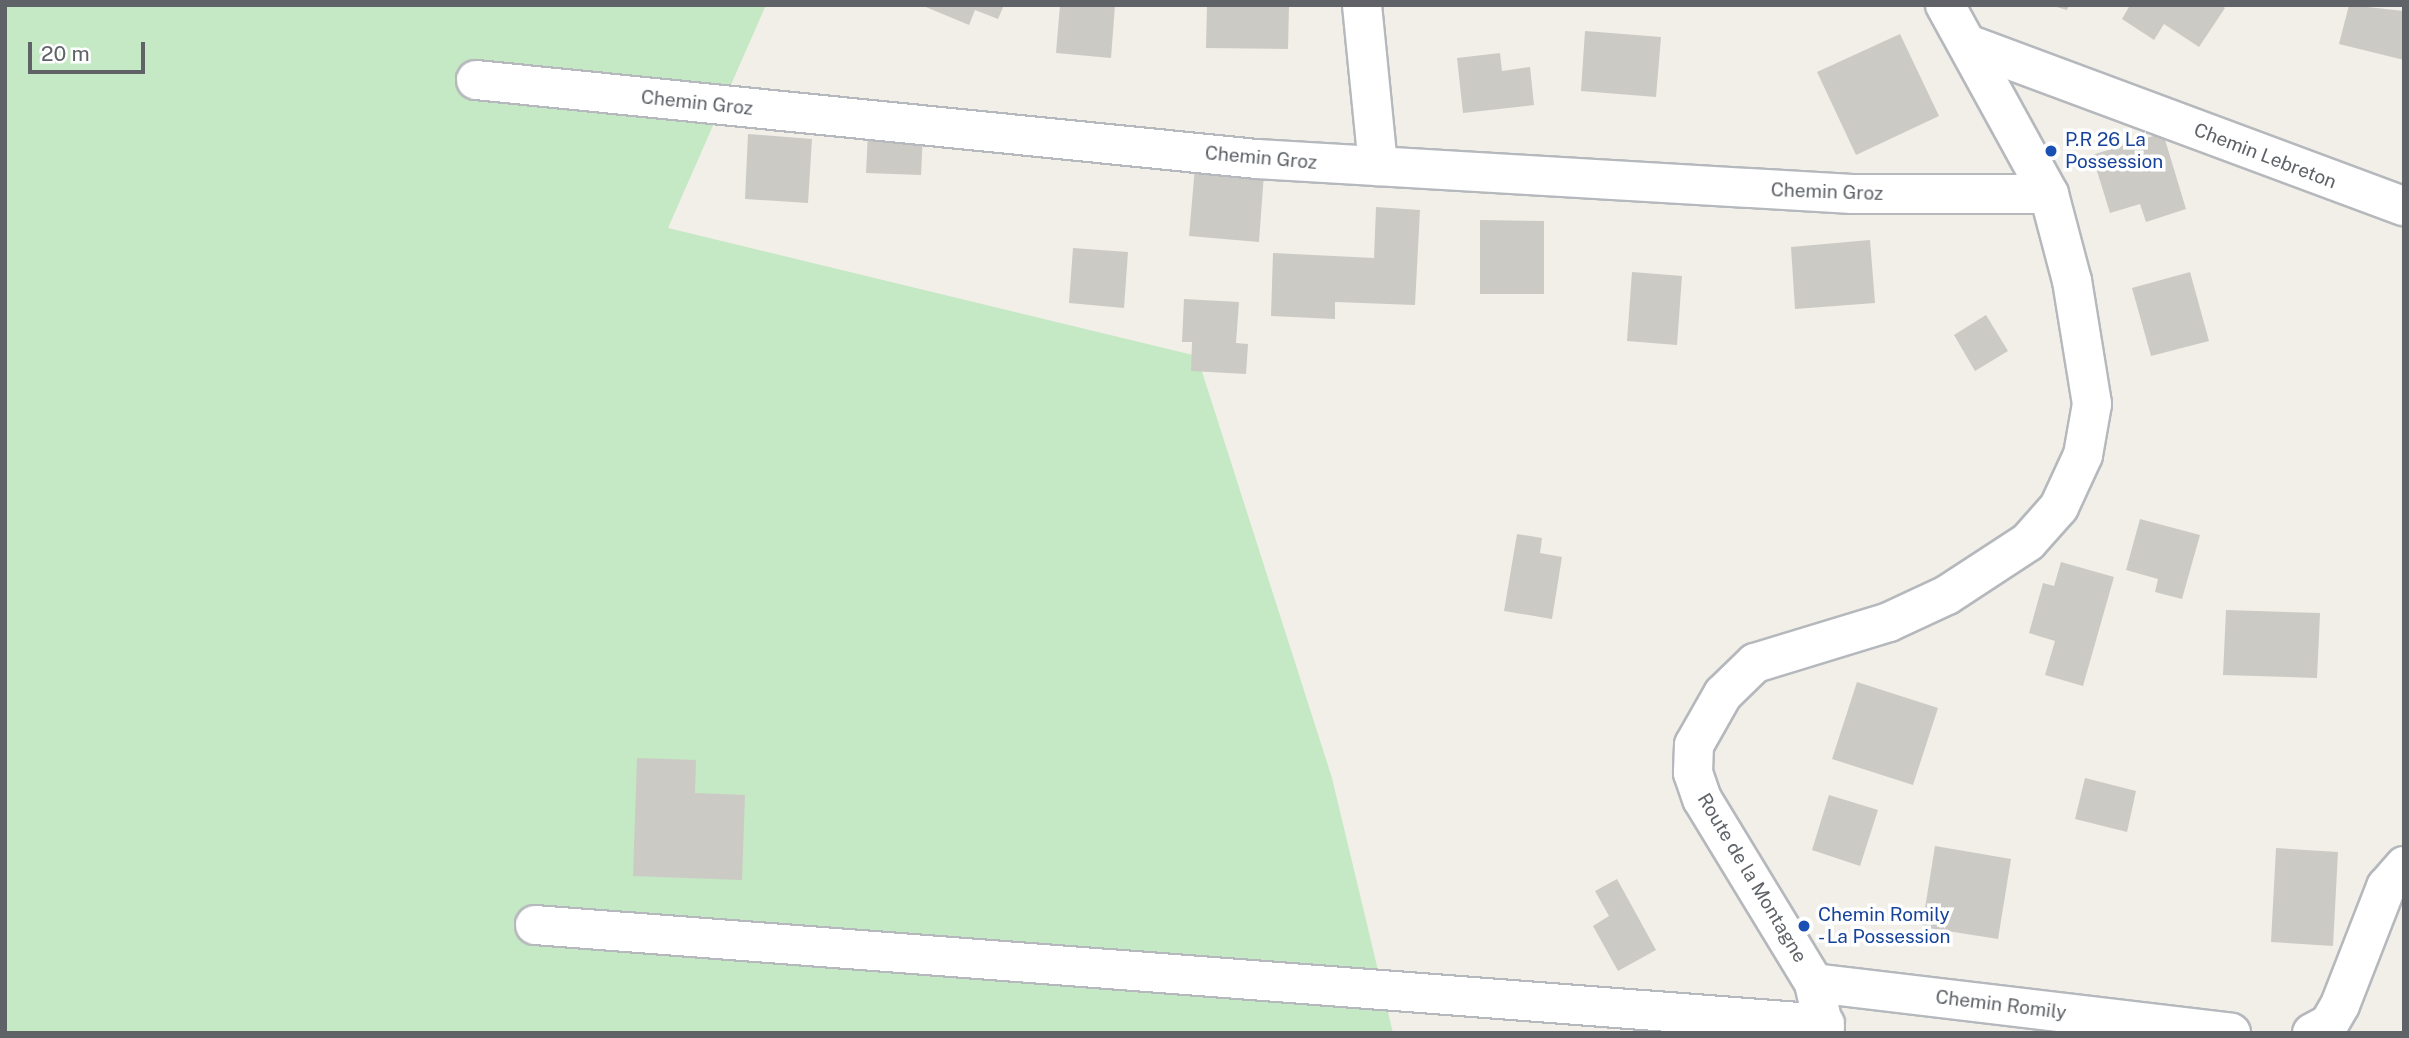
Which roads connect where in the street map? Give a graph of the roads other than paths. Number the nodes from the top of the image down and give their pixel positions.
1 (1362, 5) edge
2 (1945, 5) edge
3 (1970, 44) junction
4 (476, 80) dead end
5 (1378, 166) junction
6 (2049, 194) junction
7 (2404, 206) edge
8 (2404, 866) edge
9 (534, 925) dead end
10 (1814, 983) junction
11 (1825, 1028) edge
12 (2231, 1033) edge
13 (2312, 1033) edge

1 - 5 street
2 - 3 street, Route de la Montagne
3 - 6 street, Route de la Montagne
3 - 7 street, Chemin Lebreton
4 - 5 street, Chemin Groz
5 - 6 street, Chemin Groz
6 - 10 street, Route de la Montagne
8 - 13 street
9 - 11 street
10 - 11 street, Route de la Montagne
10 - 12 street, Chemin Romily

